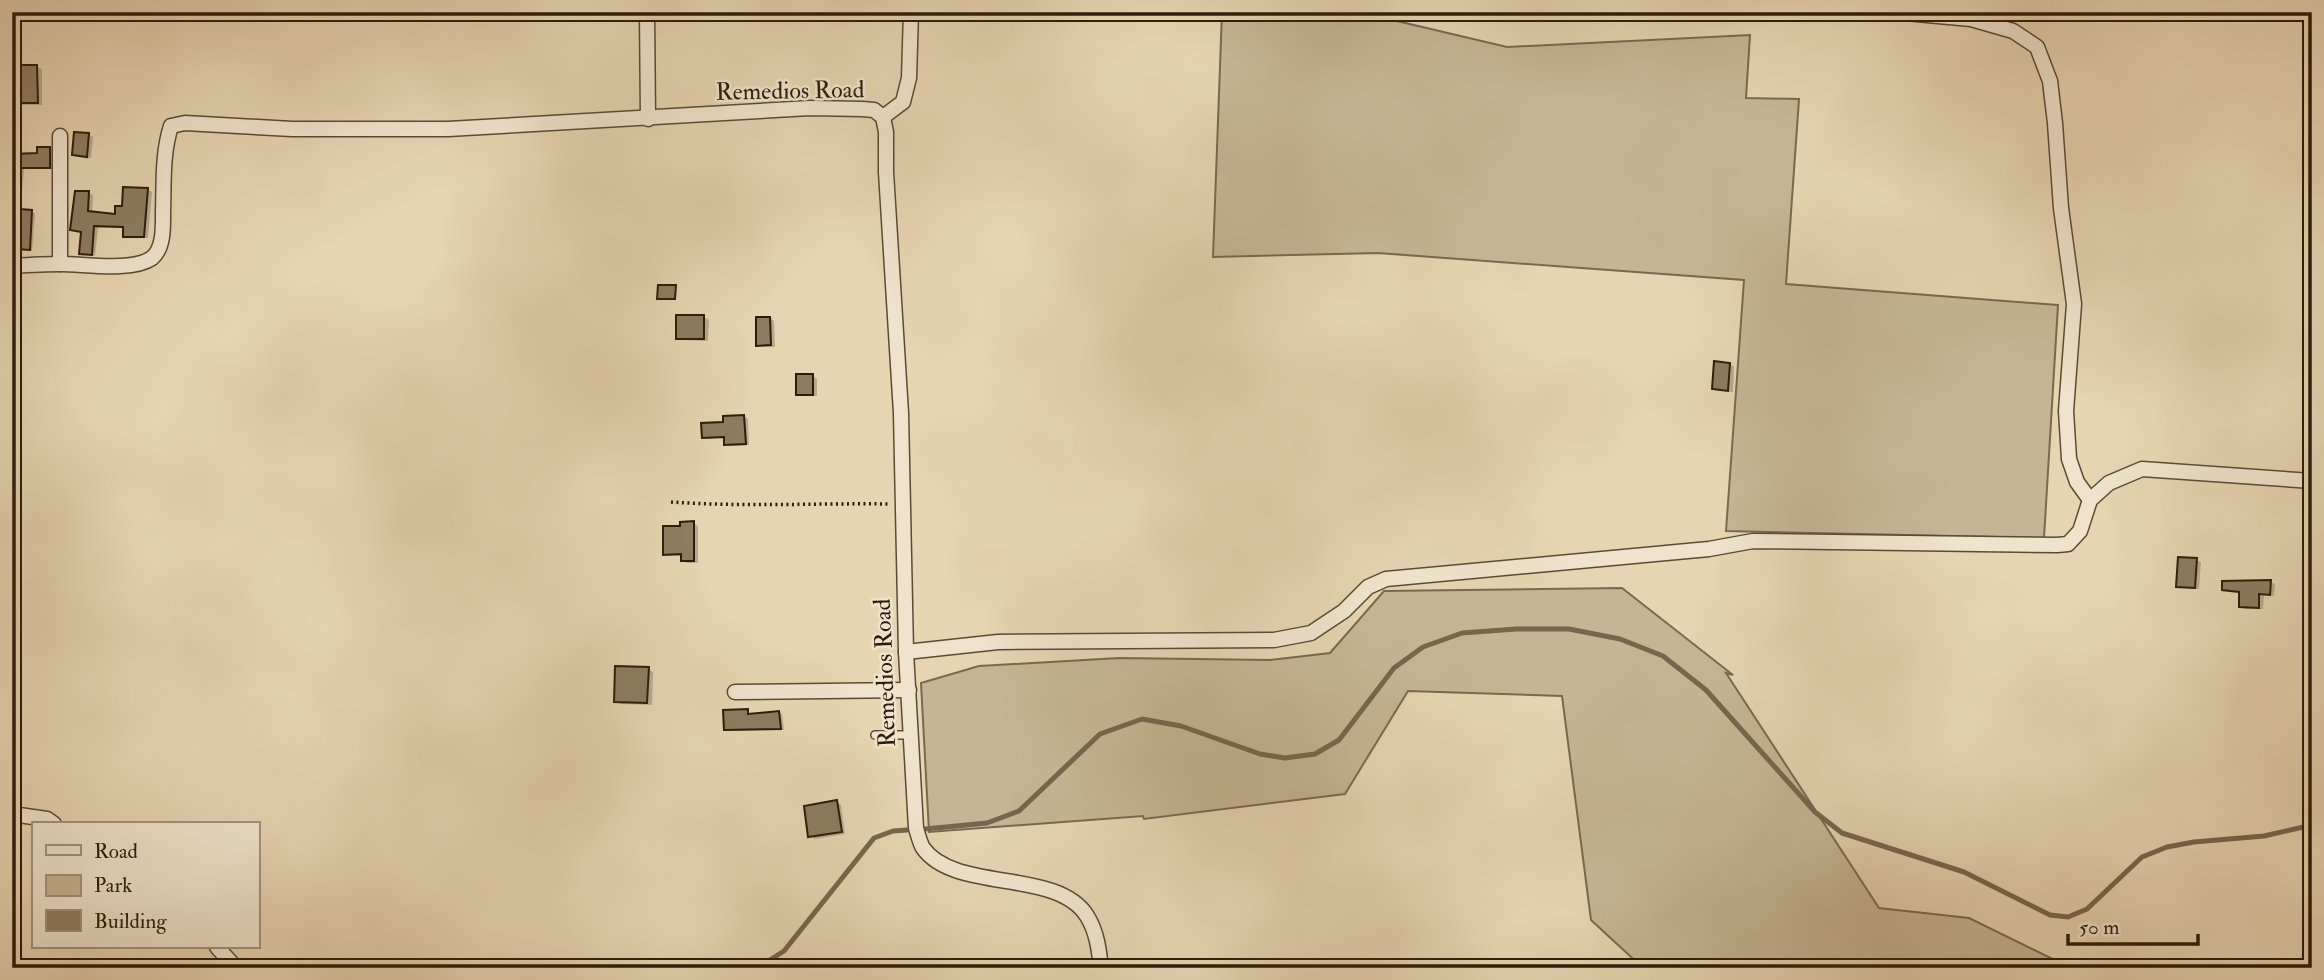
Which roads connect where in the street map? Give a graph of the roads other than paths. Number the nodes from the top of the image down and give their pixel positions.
1 (647, 12) edge
2 (911, 12) edge
3 (1894, 12) edge
4 (883, 117) junction
5 (649, 119) junction
6 (61, 136) dead end
7 (60, 264) junction
8 (12, 266) edge
9 (2312, 481) edge
10 (2090, 500) junction
11 (906, 652) junction
12 (909, 690) junction
13 (735, 692) dead end
14 (876, 735) dead end
15 (911, 735) junction
16 (12, 814) edge
17 (51, 822) edge
18 (218, 948) edge
19 (236, 968) edge
20 (1101, 968) edge

1 - 5 street
2 - 4 street
3 - 10 street
4 - 5 street, Remedios Road
4 - 11 street, Remedios Road
5 - 7 street, Remedios Road
6 - 7 street
7 - 8 street, Remedios Road
9 - 10 street
10 - 11 street
11 - 12 street, Remedios Road
12 - 13 street
12 - 15 street, Remedios Road
14 - 15 lane
15 - 20 street, Remedios Road
16 - 17 street
18 - 19 street

